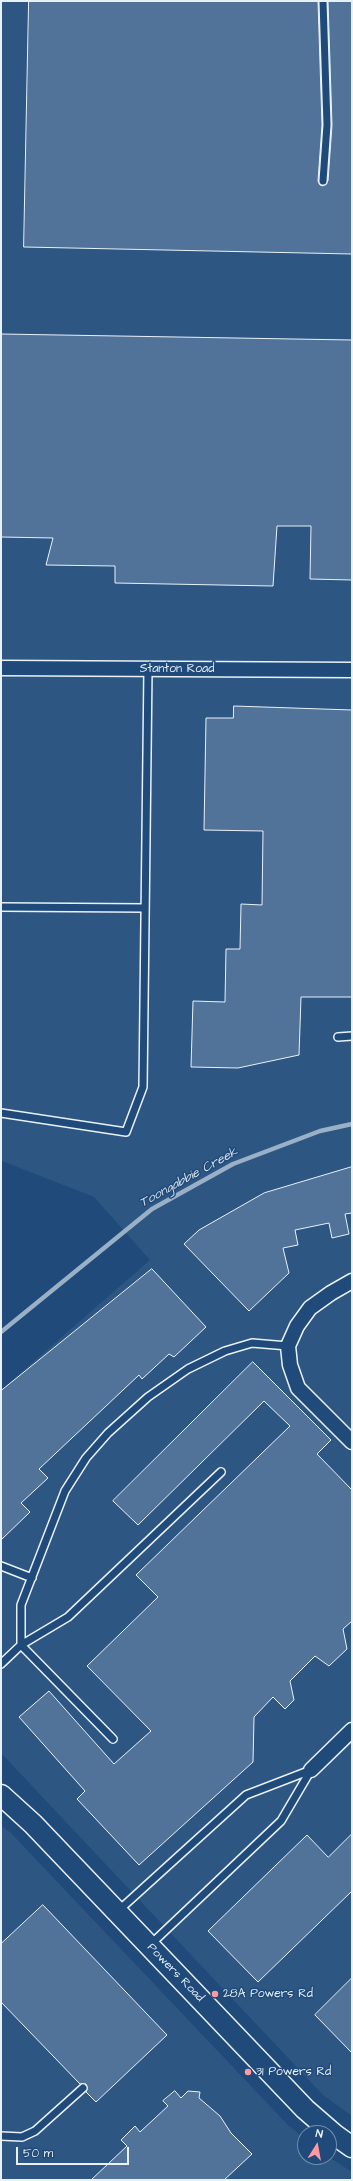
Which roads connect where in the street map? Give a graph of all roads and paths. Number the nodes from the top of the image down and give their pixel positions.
1 (323, 1) edge
2 (323, 181) dead end
3 (1, 668) edge
4 (148, 669) junction
5 (352, 670) edge
6 (1, 907) edge
7 (145, 908) junction
8 (352, 1036) edge
9 (338, 1037) dead end
10 (1, 1113) edge
11 (352, 1281) edge
12 (288, 1346) junction
13 (352, 1442) edge
14 (221, 1472) dead end
15 (1, 1566) edge
16 (32, 1578) junction
17 (21, 1645) junction
18 (1, 1664) edge
19 (352, 1730) edge
20 (113, 1739) dead end
21 (311, 1770) junction
22 (1, 1795) edge
23 (117, 1912) junction
24 (149, 1947) junction
25 (83, 2088) dead end
26 (1, 2136) edge
27 (352, 2147) edge

1 - 2 lane
3 - 4 street, Stanton Road
4 - 5 street, Stanton Road
4 - 7 lane
6 - 7 lane
7 - 10 lane
8 - 9 lane
11 - 12 street
12 - 13 street
12 - 16 lane
14 - 17 lane
15 - 16 lane
16 - 17 lane
17 - 18 lane
17 - 20 lane
19 - 21 street
21 - 23 lane
21 - 24 lane
22 - 23 street, Powers Road
23 - 24 street, Powers Road
24 - 27 street, Powers Road
25 - 26 lane

